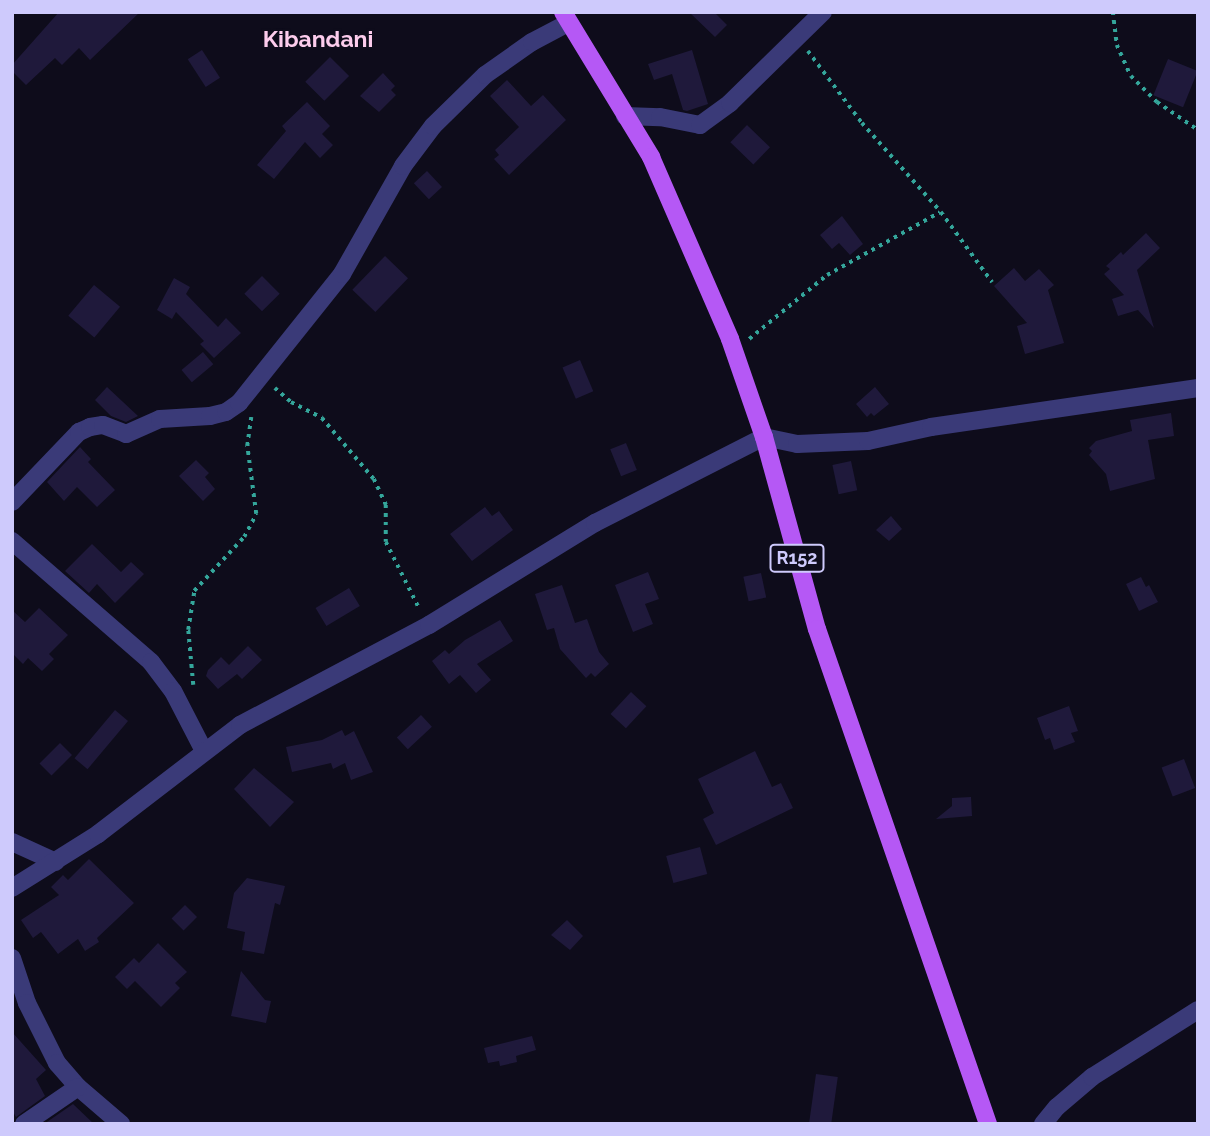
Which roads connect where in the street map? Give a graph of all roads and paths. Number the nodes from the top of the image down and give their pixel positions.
1 (823, 12) edge
2 (1114, 12) edge
3 (565, 18) edge
4 (794, 38) junction
5 (625, 116) junction
6 (1198, 130) edge
7 (941, 212) junction
8 (992, 282) dead end
9 (734, 352) junction
10 (1198, 372) edge
11 (264, 374) junction
12 (1193, 389) edge
13 (253, 412) dead end
14 (764, 437) junction
15 (12, 502) edge
16 (12, 541) edge
17 (429, 625) junction
18 (193, 687) dead end
19 (204, 751) junction
20 (12, 842) edge
21 (56, 862) junction
22 (12, 888) edge
23 (12, 958) edge
24 (1198, 1010) edge
25 (78, 1087) junction
26 (24, 1124) edge
27 (121, 1124) edge
28 (988, 1124) edge
29 (1043, 1124) edge

1 - 4 street
2 - 6 path
3 - 5 main road, R152
3 - 11 street
4 - 5 street
4 - 7 path
5 - 9 main road, R152
7 - 8 path
7 - 9 path
9 - 14 main road, R152
10 - 12 street
11 - 15 street
11 - 17 path
12 - 14 street
13 - 18 path
14 - 17 street
14 - 28 main road, R152
16 - 19 street
17 - 19 street
19 - 21 street
20 - 21 street
21 - 22 street
23 - 25 street
24 - 29 street
25 - 26 street
25 - 27 street

